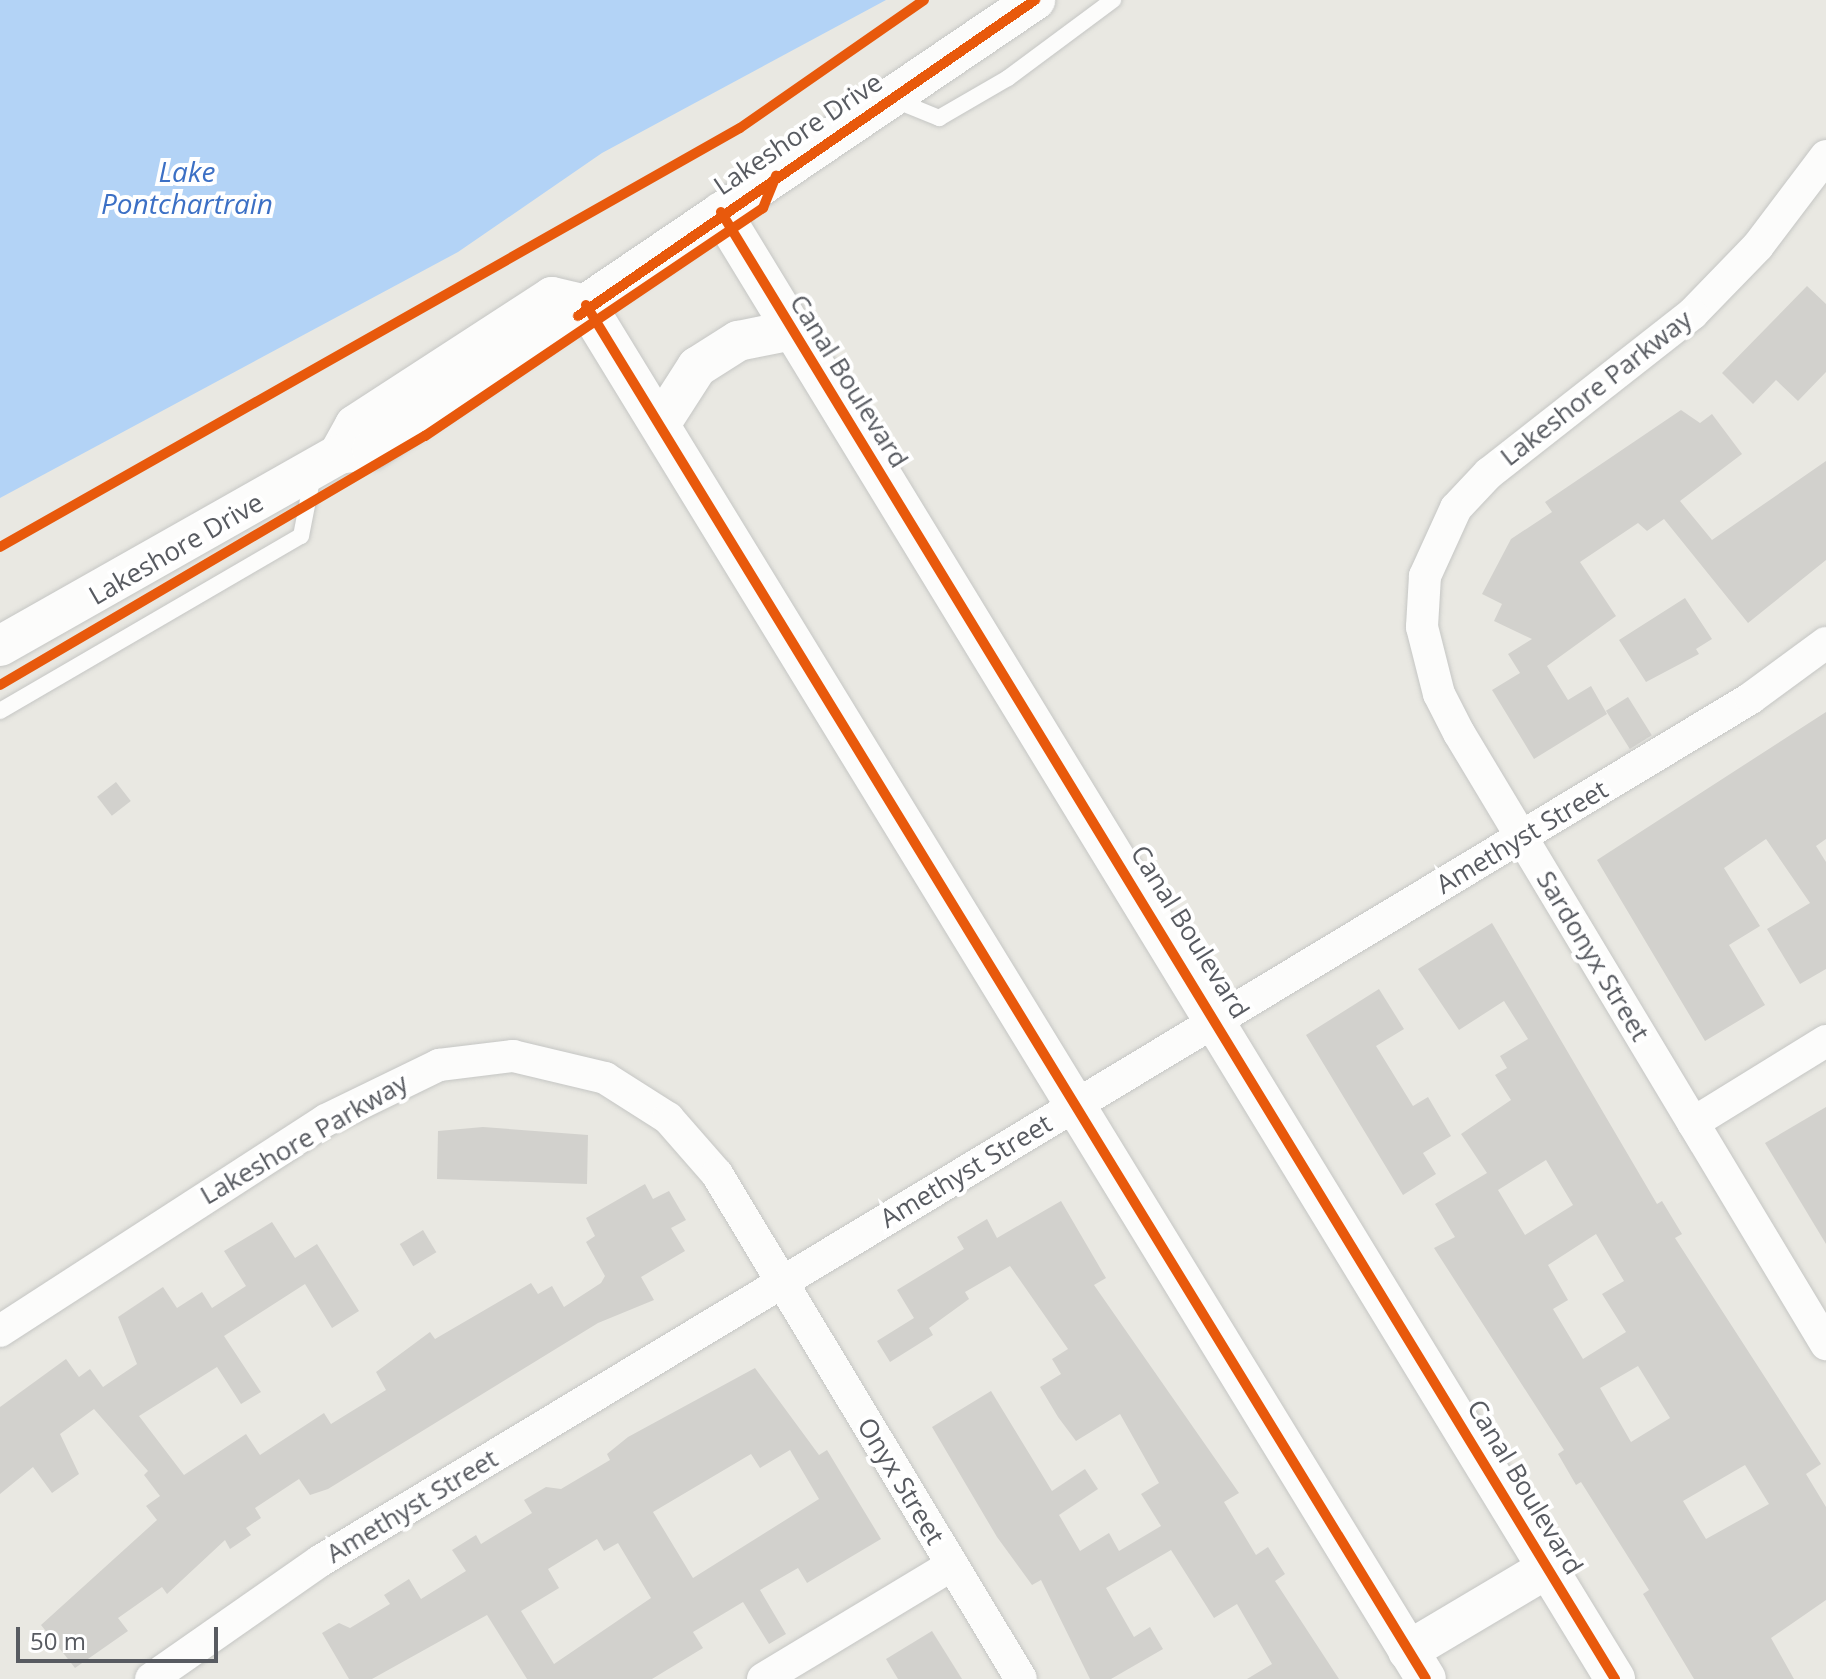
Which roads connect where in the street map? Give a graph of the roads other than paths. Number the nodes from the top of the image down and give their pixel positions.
1 (1035, 0) edge
2 (1113, 0) edge
3 (889, 98) junction
4 (1826, 156) edge
5 (721, 212) junction
6 (586, 305) junction
7 (792, 330) junction
8 (661, 423) junction
9 (326, 461) junction
10 (1456, 508) joint
11 (1826, 643) edge
12 (4, 652) edge
13 (0, 711) edge
14 (1522, 837) junction
15 (1218, 1020) junction
16 (1826, 1041) edge
17 (1075, 1105) junction
18 (1693, 1123) junction
19 (782, 1283) junction
20 (0, 1331) edge
21 (1826, 1344) edge
22 (952, 1565) junction
23 (1548, 1568) junction
24 (1417, 1665) edge
25 (151, 1679) edge
26 (763, 1679) edge
27 (1021, 1679) edge
28 (1615, 1679) edge

1 - 3 street, Lakeshore Drive
2 - 3 lane
3 - 5 street, Lakeshore Drive
4 - 10 street, Lakeshore Parkway
5 - 6 street, Lakeshore Drive
5 - 7 street, Canal Boulevard
6 - 8 street
6 - 9 street, Lakeshore Drive
7 - 8 street
7 - 15 street, Canal Boulevard
8 - 17 street
9 - 12 street, Lakeshore Drive
9 - 13 lane
10 - 14 street, Sardonyx Street
11 - 14 street, Amethyst Street
14 - 15 street, Amethyst Street
14 - 18 street, Sardonyx Street
15 - 17 street, Amethyst Street
15 - 23 street, Canal Boulevard
16 - 18 street
17 - 19 street, Amethyst Street
17 - 24 street
18 - 21 street, Sardonyx Street
19 - 20 street, Lakeshore Parkway
19 - 22 street, Onyx Street
19 - 25 street, Amethyst Street
22 - 26 street
22 - 27 street, Onyx Street
23 - 24 street
23 - 28 street, Canal Boulevard

